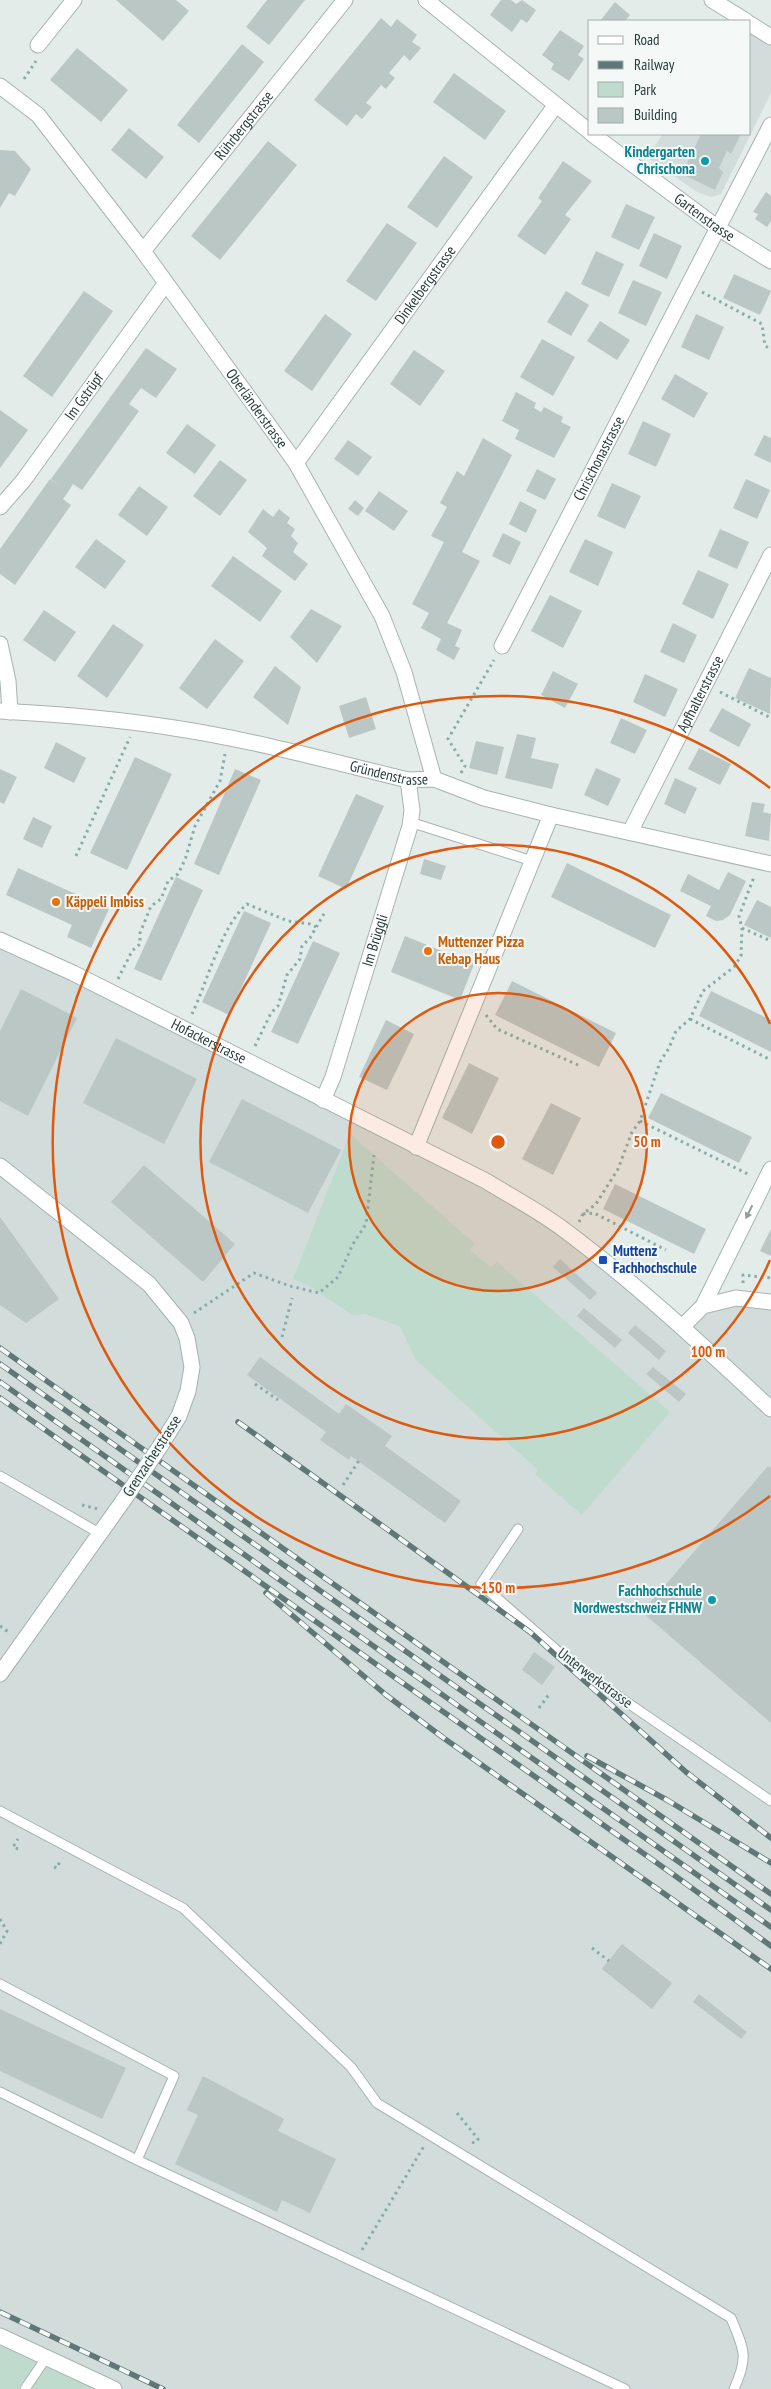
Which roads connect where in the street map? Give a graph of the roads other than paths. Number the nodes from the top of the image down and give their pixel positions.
1 (74, 0) edge
2 (345, 0) edge
3 (426, 0) edge
4 (712, 0) edge
5 (744, 20) edge
6 (751, 25) edge
7 (771, 37) edge
8 (38, 46) dead end
9 (0, 86) edge
10 (555, 106) junction
11 (771, 124) edge
12 (588, 131) edge
13 (594, 135) edge
14 (718, 228) junction
15 (143, 251) junction
16 (771, 261) edge
17 (166, 283) junction
18 (296, 463) junction
19 (0, 507) edge
20 (771, 555) edge
21 (0, 644) edge
22 (502, 646) road end
23 (5, 711) edge
24 (434, 779) junction
25 (408, 780) junction
26 (551, 815) junction
27 (410, 822) junction
28 (630, 832) junction
29 (532, 861) junction
30 (766, 863) edge
31 (0, 940) edge
32 (323, 1100) junction
33 (416, 1147) junction
34 (0, 1166) edge
35 (768, 1175) edge
36 (771, 1302) edge
37 (703, 1306) junction
38 (682, 1327) junction
39 (771, 1410) edge
40 (0, 1476) edge
41 (518, 1529) dead end
42 (99, 1533) junction
43 (0, 1674) edge
44 (771, 1801) edge
45 (0, 1811) edge
46 (0, 1984) edge
47 (0, 2092) edge
48 (137, 2160) junction
49 (0, 2336) edge
50 (46, 2358) junction
51 (25, 2389) edge
52 (114, 2389) edge
53 (625, 2389) edge
54 (734, 2389) edge

1 - 8 street
2 - 15 street, Rührbergstrasse
3 - 10 street, Gartenstrasse
4 - 5 street
6 - 7 street
9 - 15 street, Oberländerstrasse
10 - 12 street, Gartenstrasse
10 - 18 street, Dinkelbergstrasse
11 - 14 street, Chrischonastrasse
13 - 14 street, Gartenstrasse
14 - 16 street, Gartenstrasse
14 - 22 street, Chrischonastrasse
15 - 17 street, Oberländerstrasse
17 - 18 street, Oberländerstrasse
17 - 19 street, Im Gstrüpf
18 - 24 street, Oberländerstrasse
20 - 28 street, Apfhalterstrasse
21 - 23 street
23 - 25 street, Gründenstrasse
24 - 25 street, Gründenstrasse
24 - 26 street, Gründenstrasse
25 - 27 street, Im Brüggli
26 - 28 street, Gründenstrasse
26 - 29 street
27 - 29 lane
27 - 32 street, Im Brüggli
28 - 30 street, Gründenstrasse
29 - 33 street
31 - 32 street, Hofackerstrasse
32 - 33 street, Hofackerstrasse
33 - 38 street, Hofackerstrasse
34 - 42 street, Grenzacherstrasse, bridge
35 -> 37 street
36 - 37 street
37 - 38 street
38 - 39 street, Hofackerstrasse
40 - 42 lane
41 - 44 lane, Unterwerkstrasse
42 - 43 street, Grenzacherstrasse
45 - 54 lane
46 - 48 lane
47 - 48 lane
48 - 53 lane
49 - 50 street
50 - 51 lane
50 - 52 street

